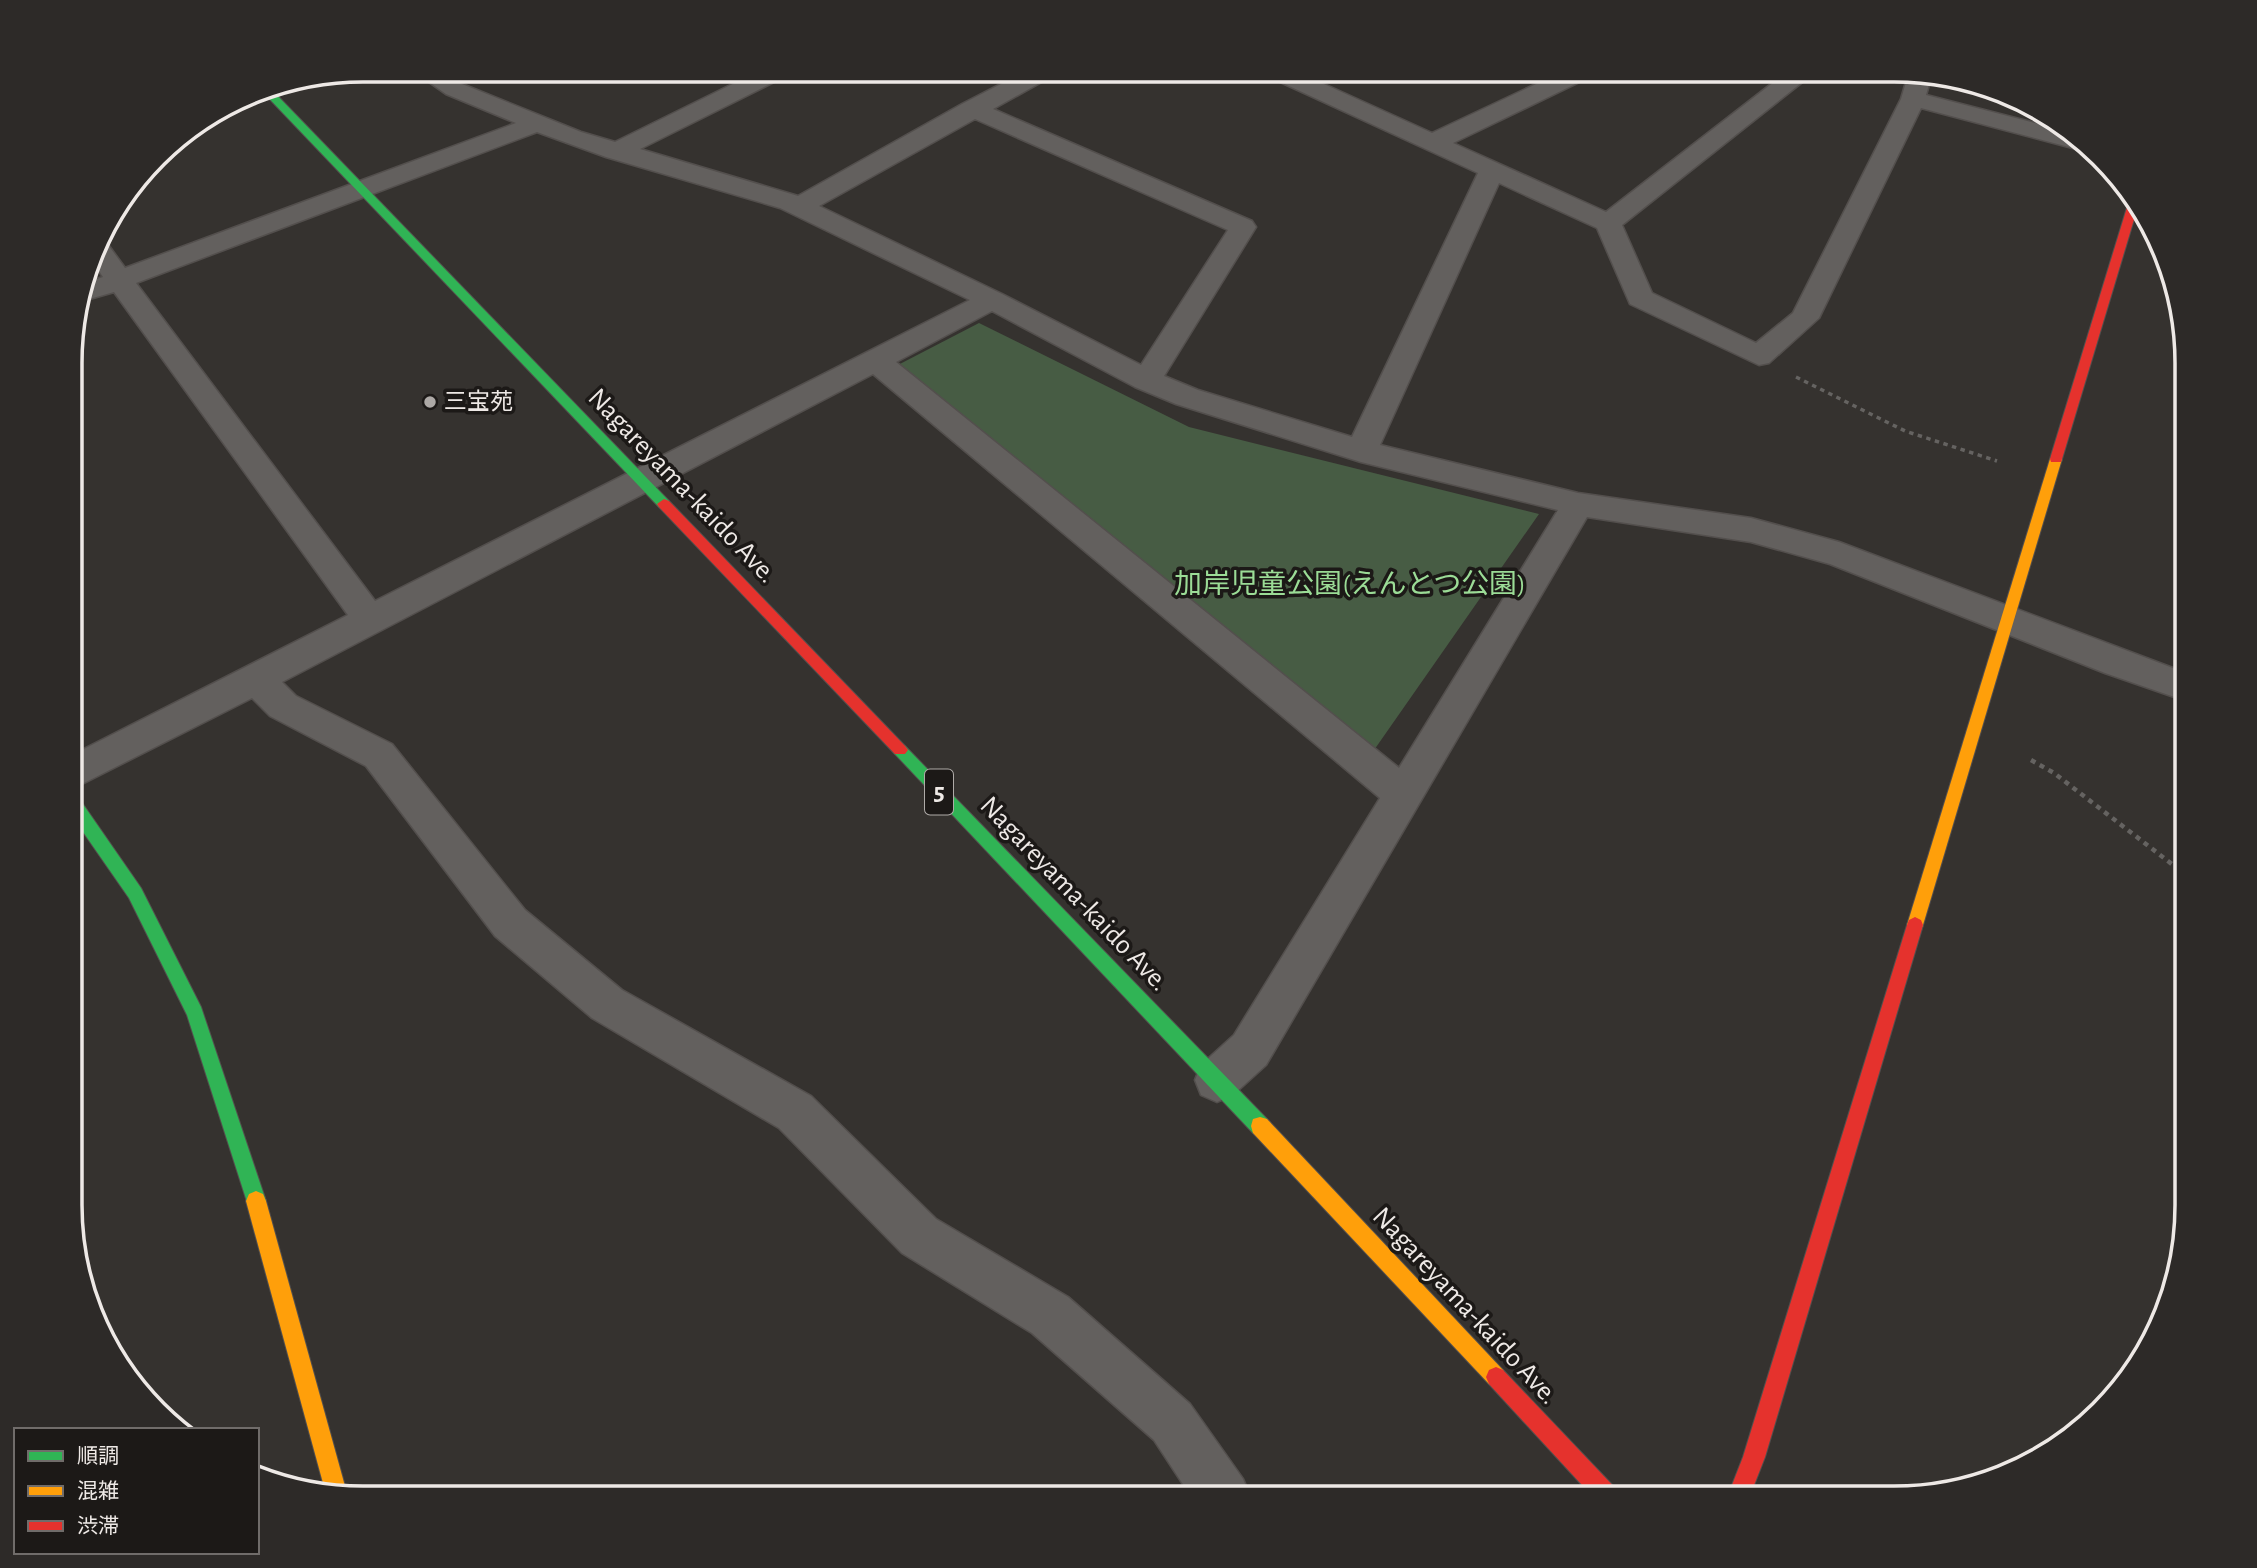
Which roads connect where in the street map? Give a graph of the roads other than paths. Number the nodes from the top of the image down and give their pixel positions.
1 (443, 82) edge
2 (756, 82) edge
3 (1023, 82) edge
4 (1299, 82) edge
5 (1562, 82) edge
6 (1788, 82) edge
7 (1918, 84) edge
8 (273, 97) edge
9 (1913, 99) junction
10 (971, 109) junction
11 (538, 123) junction
12 (2063, 138) edge
13 (1432, 143) junction
14 (615, 152) junction
15 (1492, 171) junction
16 (360, 188) junction
17 (798, 207) junction
18 (2130, 213) edge
19 (1608, 223) junction
20 (103, 258) edge
21 (119, 280) junction
22 (92, 290) edge
23 (992, 300) junction
24 (876, 361) junction
25 (1146, 380) junction
26 (1360, 451) junction
27 (640, 481) junction
28 (1578, 504) junction
29 (2008, 618) junction
30 (369, 620) junction
31 (255, 678) junction
32 (2175, 683) edge
33 (82, 768) edge
34 (1403, 794) junction
35 (82, 816) edge
36 (1217, 1080) junction
37 (335, 1484) edge
38 (1216, 1486) edge
39 (1598, 1486) edge
40 (1743, 1486) edge

1 - 11 street
2 - 14 street
3 - 10 street
4 - 13 street
5 - 13 street
6 - 19 street
7 - 9 street
8 - 16 street, Nagareyama-kaido Ave. / 5
9 - 12 street
9 - 19 street
10 - 17 street
10 - 25 street
11 - 14 street
11 - 16 street
13 - 15 street
14 - 17 street
15 - 19 street
15 - 26 street
16 - 21 street
16 - 27 street, Nagareyama-kaido Ave. / 5
17 - 23 street
18 - 29 street
20 - 21 street
21 - 22 street
21 - 30 street
23 - 24 street
23 - 25 street
24 - 27 street
24 - 34 street
25 - 26 street
26 - 28 street
27 - 30 street
27 - 36 street, Nagareyama-kaido Ave. / 5
28 - 29 street
28 - 34 street
29 - 32 street
29 - 40 street
30 - 31 street
31 - 33 street
31 - 38 street
34 - 36 street
35 - 37 street
36 - 39 street, Nagareyama-kaido Ave. / 5

